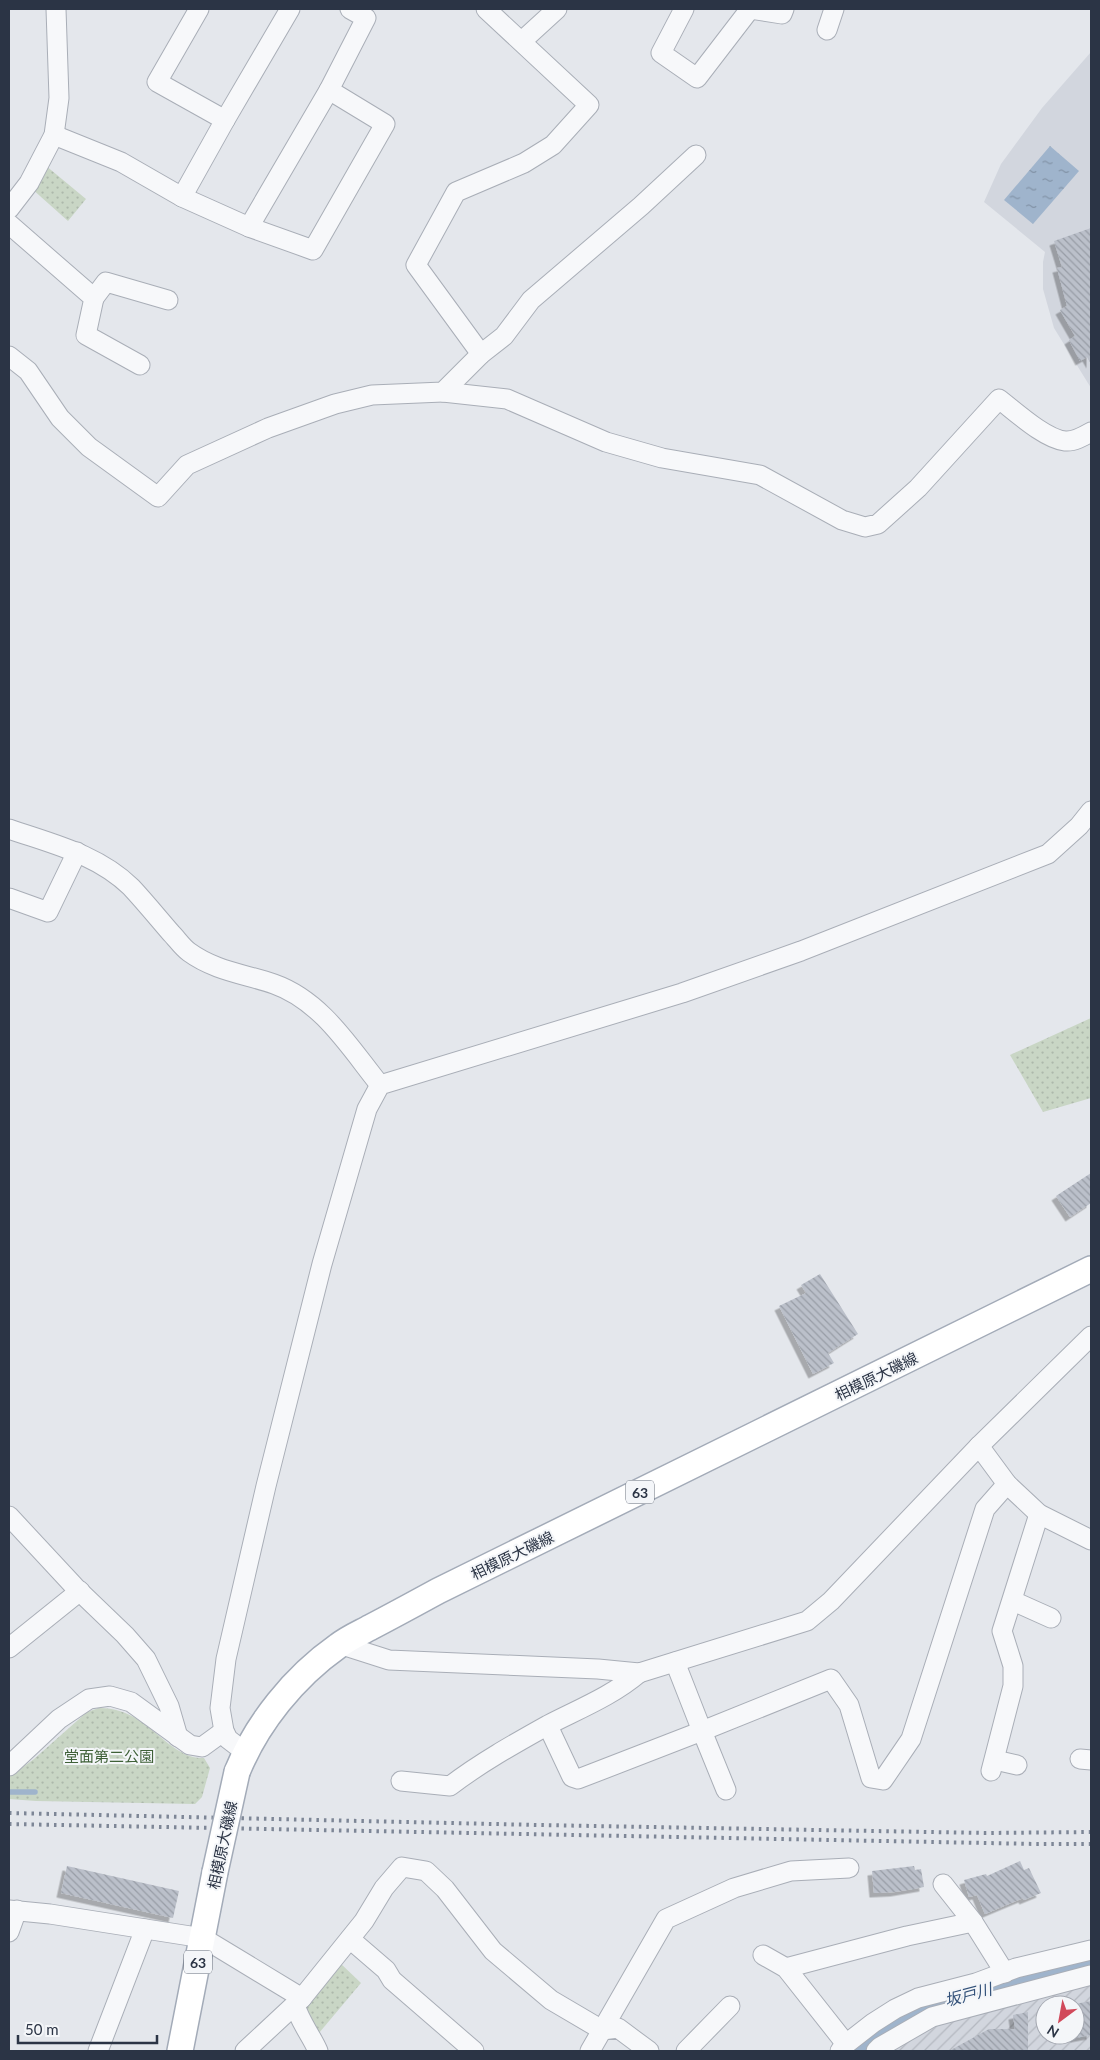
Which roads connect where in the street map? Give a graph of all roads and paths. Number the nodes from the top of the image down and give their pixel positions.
1 (56, 9) edge
2 (199, 9) edge
3 (290, 9) edge
4 (350, 9) edge
5 (486, 9) edge
6 (557, 9) edge
7 (684, 9) edge
8 (750, 9) edge
9 (784, 9) edge
10 (834, 9) edge
11 (826, 30) dead end
12 (522, 41) junction
13 (329, 90) junction
14 (225, 120) junction
15 (54, 135) junction
16 (696, 155) dead end
17 (182, 197) junction
18 (9, 209) edge
19 (9, 224) edge
20 (249, 227) junction
21 (94, 298) junction
22 (168, 300) dead end
23 (481, 354) junction
24 (9, 356) edge
25 (140, 365) dead end
26 (443, 392) junction
27 (1091, 432) edge
28 (1091, 811) edge
29 (9, 829) edge
30 (77, 852) junction
31 (9, 898) edge
32 (380, 1085) junction
33 (1091, 1269) edge
34 (1091, 1336) edge
35 (979, 1446) junction
36 (1007, 1484) junction
37 (1039, 1514) junction
38 (9, 1516) edge
39 (1091, 1540) edge
40 (80, 1591) junction
41 (1013, 1601) junction
42 (1050, 1618) dead end
43 (339, 1644) junction
44 (9, 1648) edge
45 (675, 1662) junction
46 (639, 1673) junction
47 (548, 1726) junction
48 (702, 1731) junction
49 (224, 1732) junction
50 (178, 1737) junction
51 (241, 1762) junction
52 (1017, 1765) dead end
53 (9, 1766) edge
54 (401, 1781) dead end
55 (726, 1790) dead end
56 (849, 1868) dead end
57 (943, 1884) dead end
58 (13, 1910) edge
59 (973, 1922) junction
60 (145, 1929) junction
61 (9, 1932) edge
62 (204, 1938) junction
63 (350, 1939) junction
64 (1091, 1950) edge
65 (763, 1955) dead end
66 (786, 1968) junction
67 (1005, 1973) junction
68 (1091, 1975) edge
69 (299, 2002) junction
70 (730, 2006) dead end
71 (602, 2030) junction
72 (843, 2048) edge
73 (98, 2051) edge
74 (180, 2051) edge
75 (245, 2051) edge
76 (318, 2051) edge
77 (474, 2051) edge
78 (590, 2051) edge
79 (649, 2051) edge
80 (686, 2051) edge
81 (876, 2051) edge

1 - 15 street
2 - 14 street
3 - 14 street
4 - 13 street
5 - 12 street
6 - 12 street
7 - 8 street
8 - 9 street
10 - 11 street
12 - 23 street
13 - 20 street
13 - 20 street
14 - 17 street
15 - 17 street
15 - 18 street
16 - 23 street
17 - 20 street
19 - 21 street
21 - 22 street
21 - 25 street
23 - 26 street
24 - 26 street
26 - 27 street
28 - 32 street
29 - 30 street
30 - 31 street
30 - 32 street
32 - 49 street
33 - 43 main road, 相模原大磯線 / 63
34 - 35 street
35 - 36 street
35 - 45 street
36 - 37 street
36 - 48 street
37 - 39 street
37 - 41 street
38 - 40 street
40 - 44 street
40 - 50 street
41 - 42 street
41 - 52 street
43 - 46 street
43 - 51 main road, 相模原大磯線 / 63
45 - 46 street
45 - 48 street
46 - 47 street
47 - 48 street
47 - 54 street
48 - 55 street
49 - 50 street
49 - 51 street
50 - 53 street
51 - 62 main road, 相模原大磯線 / 63, bridge
56 - 71 street
57 - 59 street
58 - 60 street
58 - 61 street
59 - 66 street
59 - 67 street
60 - 62 street
60 - 73 street
62 - 69 street
62 - 74 main road, 相模原大磯線 / 63
63 - 69 street
63 - 71 street
63 - 77 street
64 - 67 street
65 - 66 street
66 - 72 street
67 - 72 street
68 - 81 street
69 - 75 street
69 - 76 street
70 - 80 street
71 - 78 street
71 - 79 street

